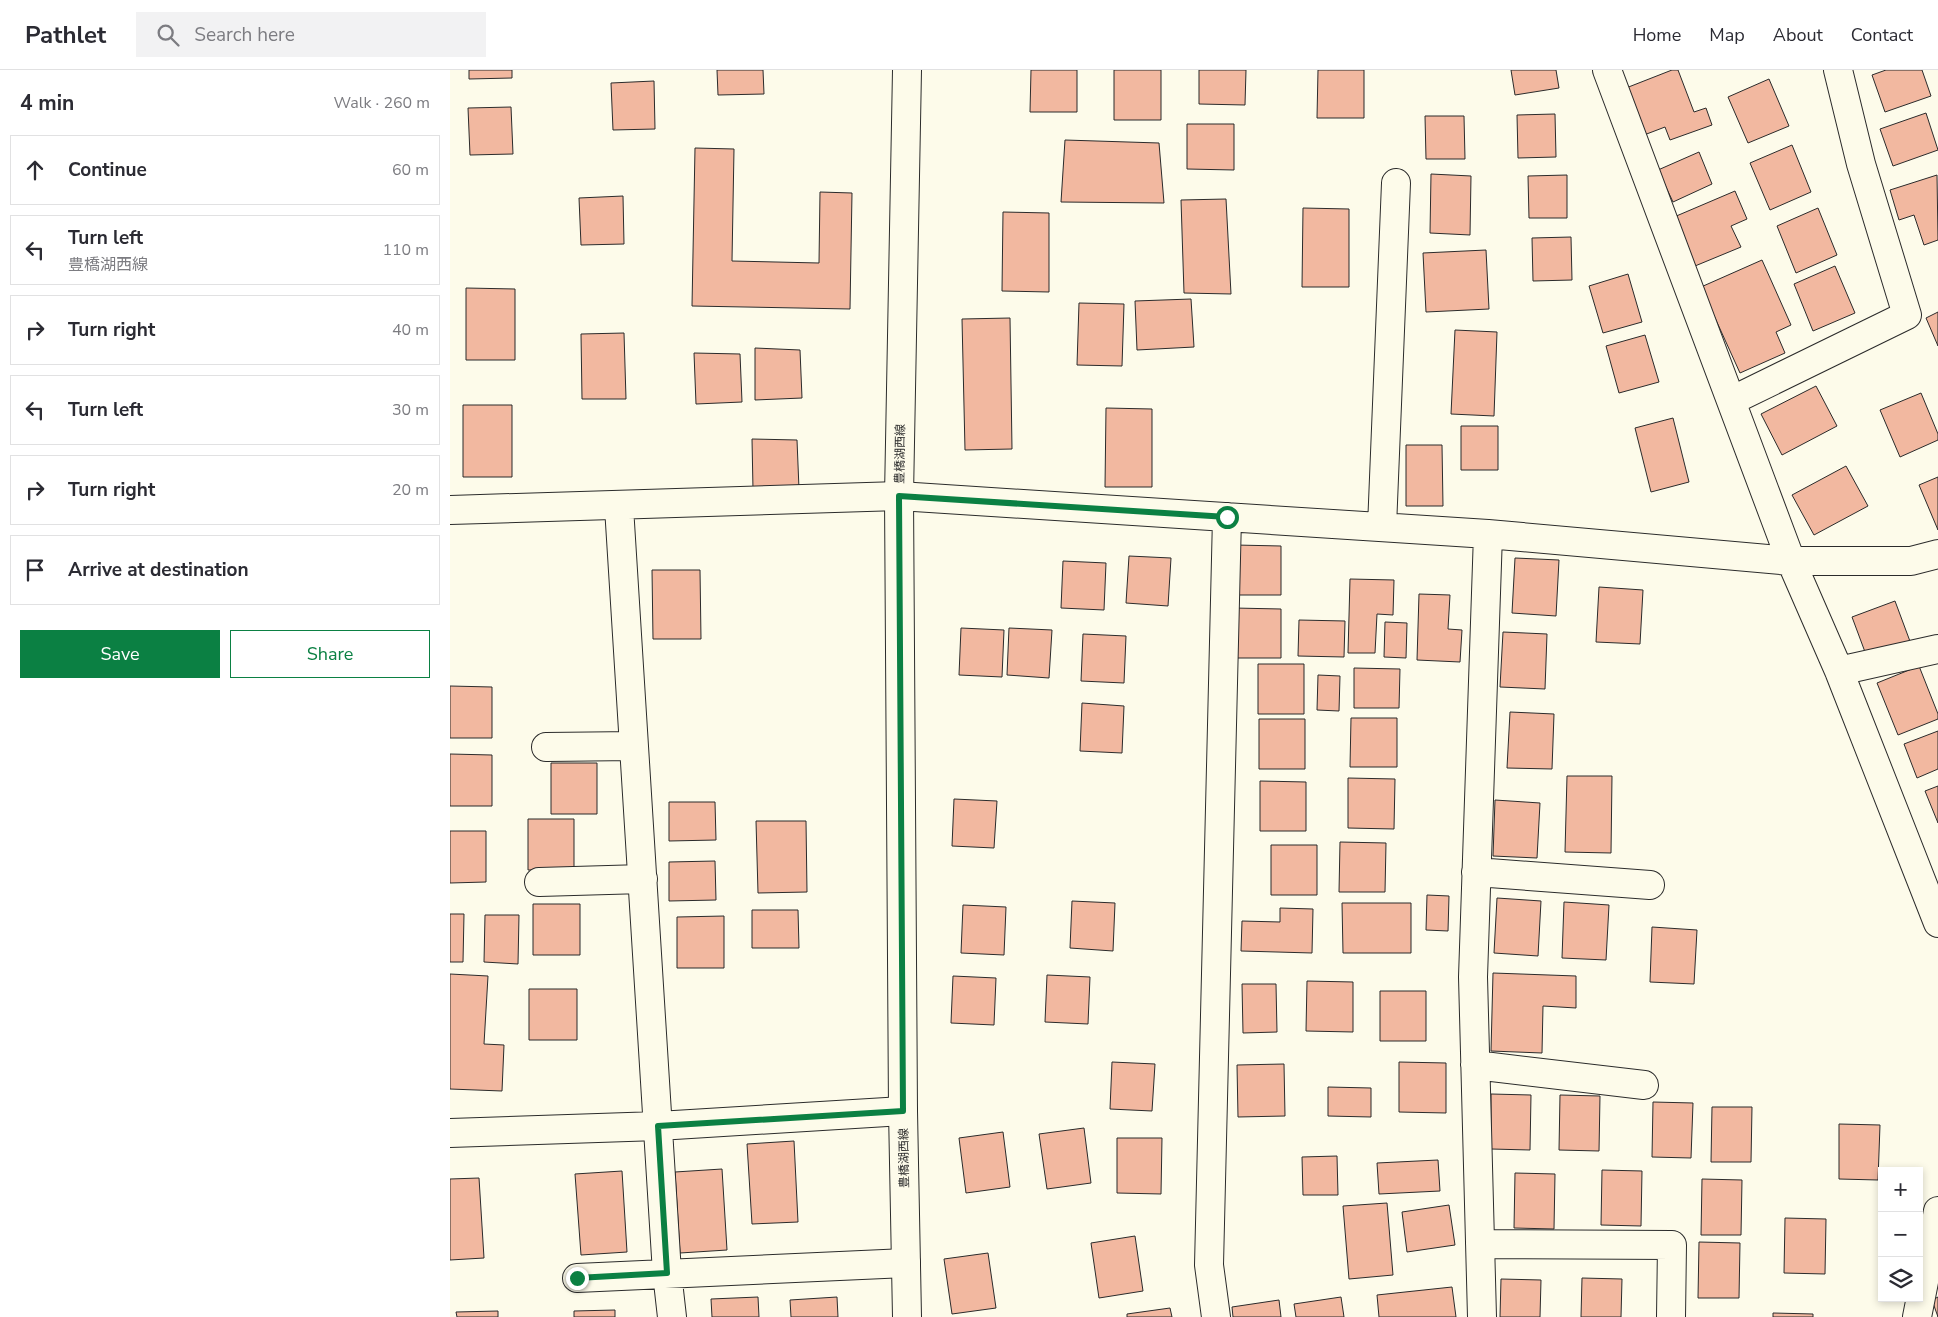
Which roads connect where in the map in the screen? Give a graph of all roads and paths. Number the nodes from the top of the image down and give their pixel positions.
1 (907, 70) edge
2 (1606, 70) edge
3 (1838, 70) edge
4 (1396, 183) dead end
5 (1731, 401) junction
6 (899, 496) junction
7 (619, 506) junction
8 (450, 510) edge
9 (1227, 517) junction
10 (1382, 527) junction
11 (1488, 534) junction
12 (1938, 554) edge
13 (1791, 561) junction
14 (1938, 649) edge
15 (1839, 671) junction
16 (634, 746) junction
17 (546, 747) dead end
18 (1476, 872) junction
19 (643, 879) junction
20 (539, 882) dead end
21 (1650, 885) dead end
22 (1938, 923) edge
23 (1475, 1064) junction
24 (1644, 1085) dead end
25 (903, 1111) junction
26 (658, 1126) junction
27 (450, 1133) edge
28 (1938, 1211) edge
29 (1480, 1244) junction
30 (906, 1263) junction
31 (667, 1273) junction
32 (577, 1278) dead end
33 (672, 1317) edge
34 (908, 1317) edge
35 (1216, 1317) edge
36 (1482, 1317) edge
37 (1671, 1317) edge
38 (1916, 1317) edge

1 - 6 street, 豊橋湖西線
2 - 5 street
3 - 5 street
4 - 10 street
5 - 13 street
6 - 7 street
6 - 9 street
6 - 25 street, 豊橋湖西線
7 - 8 street
7 - 16 street
9 - 10 street
9 - 35 street
10 - 11 street
11 - 13 street
11 - 18 street
12 - 13 street
13 - 15 street
14 - 15 street
15 - 22 street
16 - 17 street
16 - 19 street
18 - 21 street
18 - 23 street
19 - 20 street
19 - 26 street
23 - 24 street
23 - 29 street
25 - 26 street
25 - 30 street, 豊橋湖西線
26 - 27 street
26 - 31 street
28 - 38 street
29 - 36 street
29 - 37 street
30 - 31 street
30 - 34 street, 豊橋湖西線
31 - 32 street
31 - 33 street

